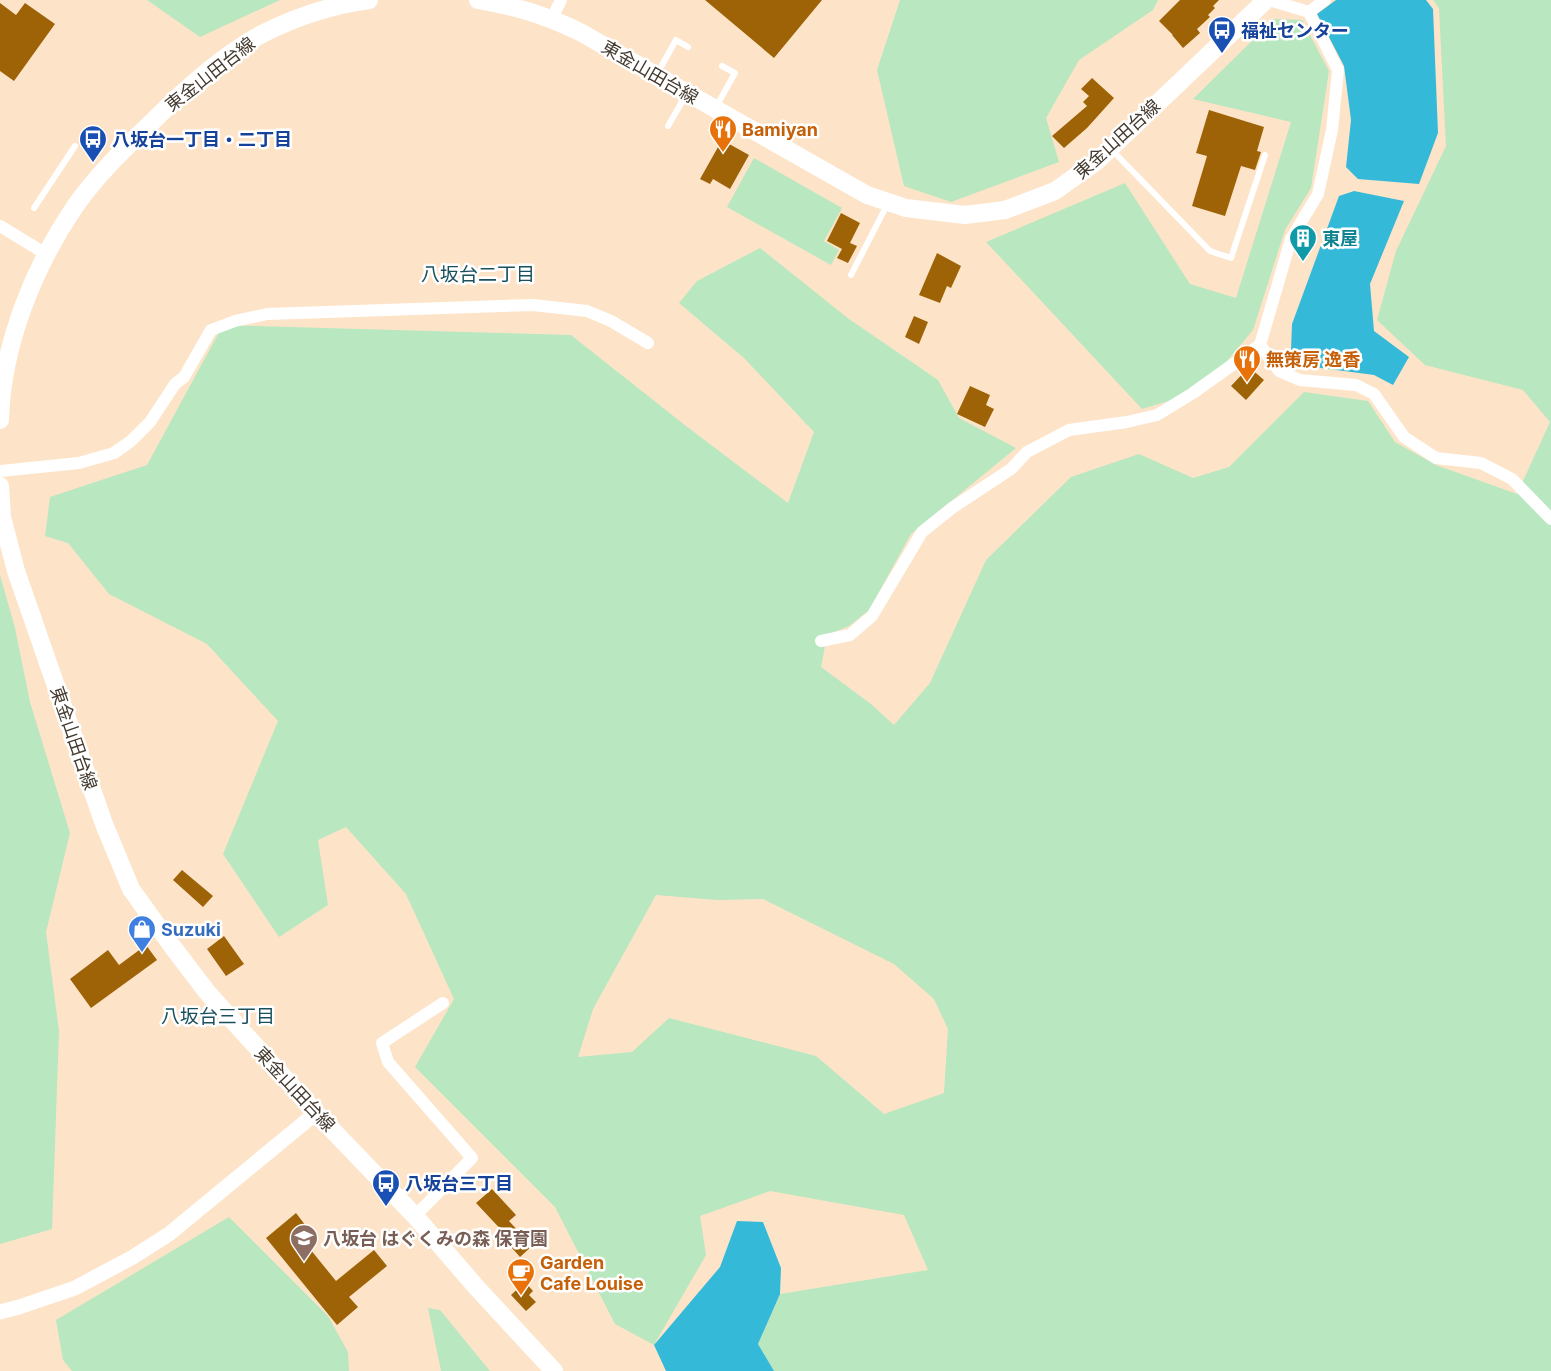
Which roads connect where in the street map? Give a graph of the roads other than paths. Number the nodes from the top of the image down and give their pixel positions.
1 (478, 0) edge
2 (560, 0) edge
3 (1326, 0) edge
4 (359, 1) edge
5 (1264, 1) edge
6 (1309, 12) junction
7 (552, 18) junction
8 (688, 46) dead end
9 (722, 66) dead end
10 (656, 75) junction
11 (687, 92) junction
12 (715, 109) junction
13 (668, 126) dead end
14 (75, 146) dead end
15 (1110, 148) junction
16 (1265, 155) dead end
17 (888, 202) junction
18 (34, 208) dead end
19 (0, 226) edge
20 (46, 254) junction
21 (851, 275) dead end
22 (648, 343) dead end
23 (1260, 345) junction
24 (0, 420) edge
25 (0, 471) edge
26 (0, 486) edge
27 (1551, 520) edge
28 (821, 641) dead end
29 (443, 1003) dead end
30 (316, 1113) junction
31 (415, 1216) junction
32 (0, 1312) edge
33 (554, 1371) edge

1 - 7 main road, 東金山田台線
2 - 7 street
3 - 6 street
4 - 20 main road, 東金山田台線
5 - 6 street
5 - 15 main road, 東金山田台線
6 - 23 street
7 - 10 main road, 東金山田台線
8 - 10 lane
9 - 12 lane
10 - 11 main road, 東金山田台線
11 - 12 main road, 東金山田台線
11 - 13 lane
12 - 17 main road, 東金山田台線
14 - 18 lane
15 - 16 lane
15 - 17 main road, 東金山田台線
17 - 21 lane
19 - 20 street
20 - 24 main road, 東金山田台線
22 - 25 street
23 - 27 street
23 - 28 street
26 - 30 main road, 東金山田台線
29 - 31 street
30 - 31 main road, 東金山田台線
30 - 32 street
31 - 33 main road, 東金山田台線

